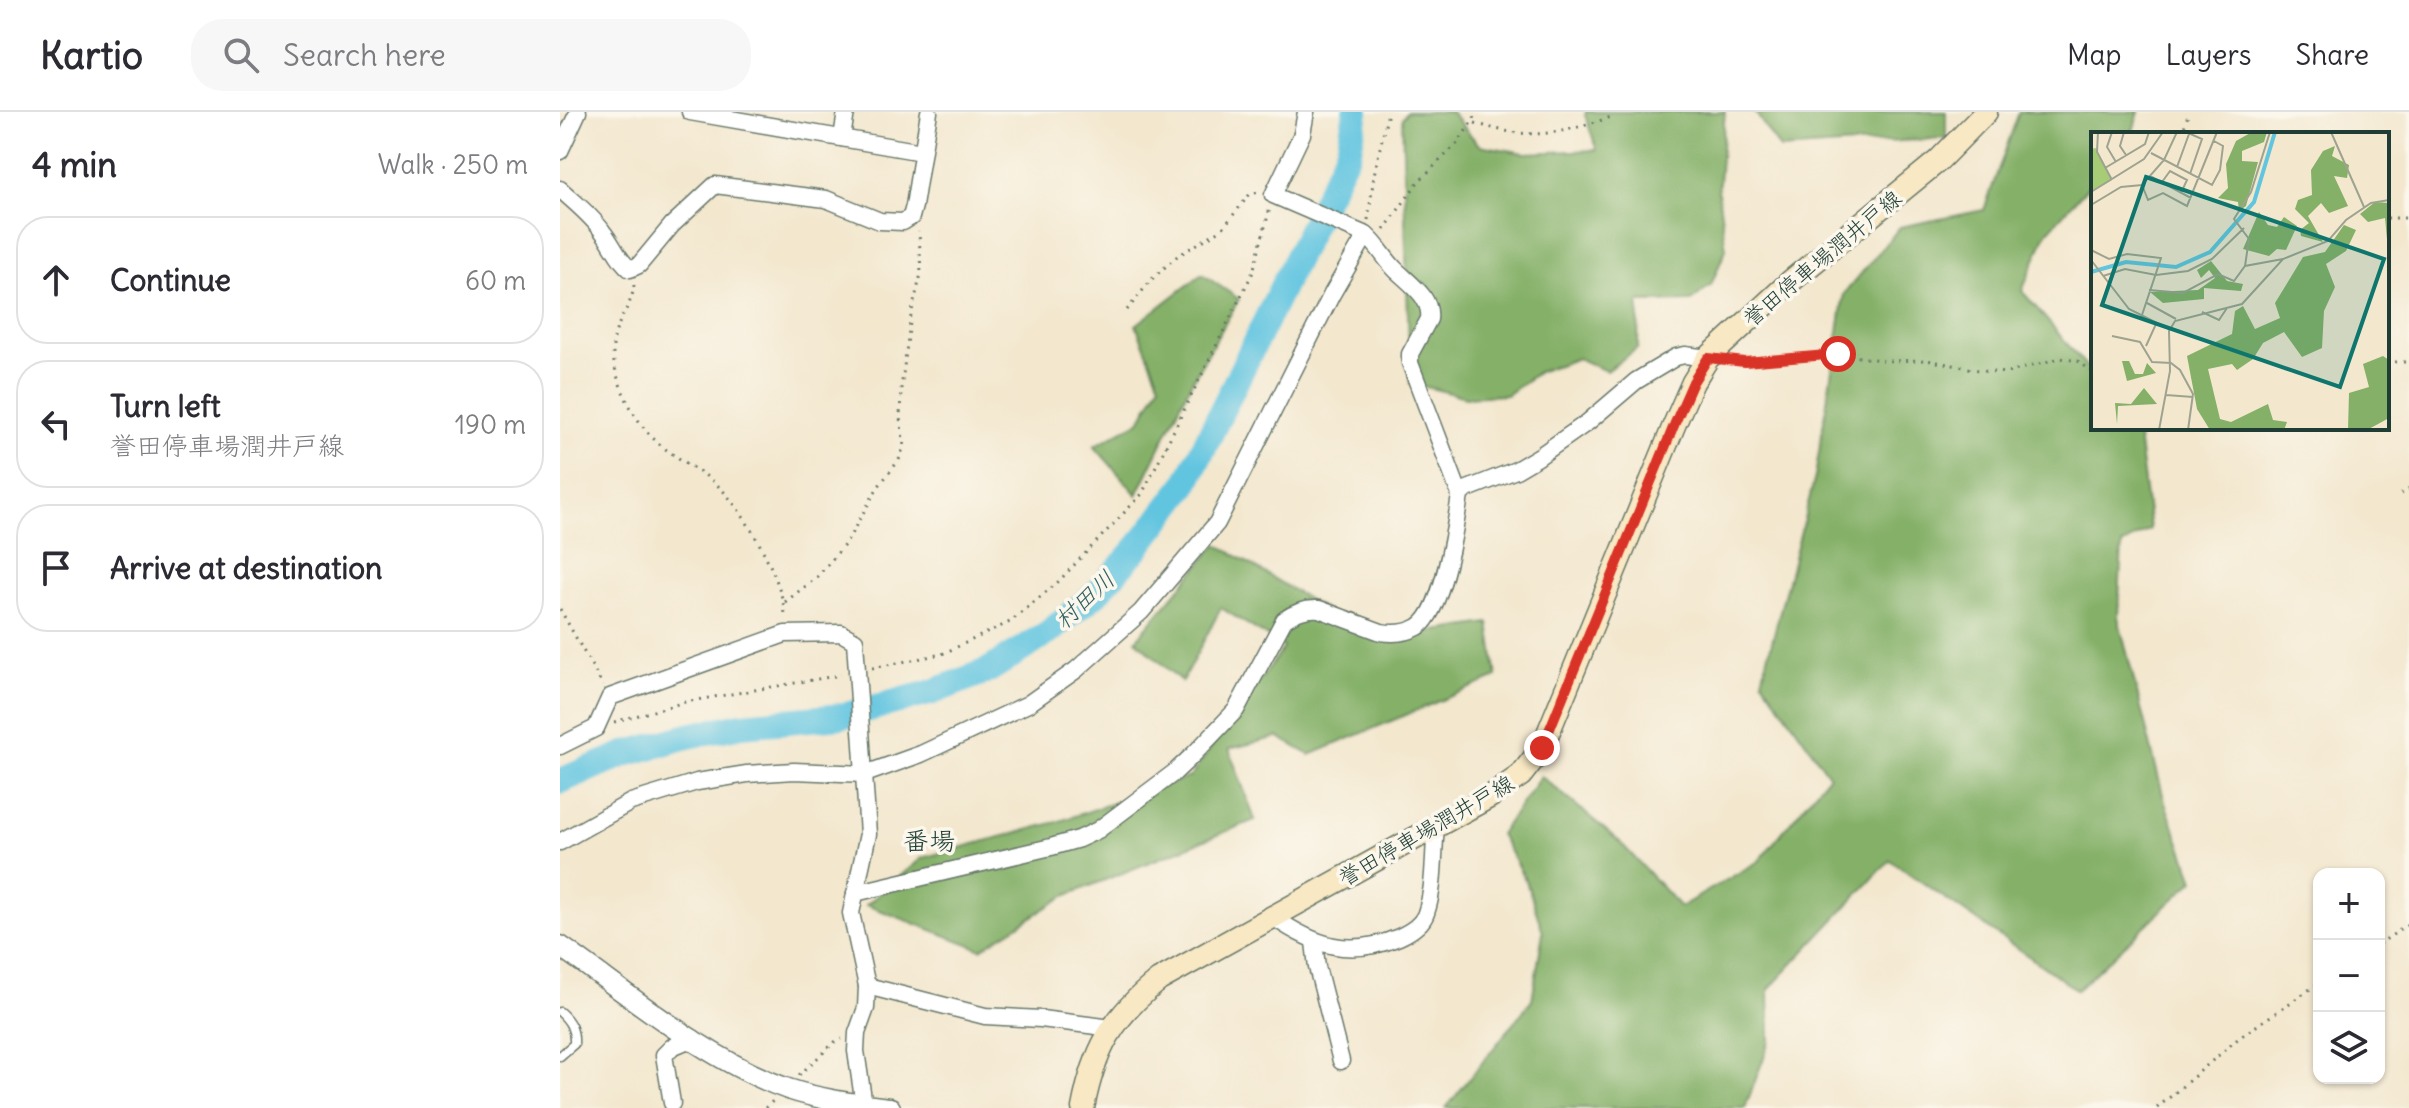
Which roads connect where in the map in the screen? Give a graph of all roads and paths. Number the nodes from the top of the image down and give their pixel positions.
1 (578, 112) edge
2 (690, 112) edge
3 (846, 112) edge
4 (929, 112) edge
5 (1306, 112) edge
6 (1388, 112) edge
7 (1478, 112) edge
8 (1986, 112) edge
9 (2189, 112) edge
10 (1611, 117) dead end
11 (1473, 123) junction
12 (2183, 132) edge
13 (842, 138) junction
14 (560, 151) edge
15 (922, 152) junction
16 (560, 189) edge
17 (1273, 195) junction
18 (914, 206) junction
19 (1371, 240) junction
20 (630, 269) junction
21 (1127, 310) dead end
22 (1708, 358) junction
23 (2091, 371) edge
24 (2409, 489) edge
25 (2401, 494) dead end
26 (1460, 495) junction
27 (785, 602) junction
28 (560, 609) edge
29 (785, 634) junction
30 (856, 672) junction
31 (610, 697) junction
32 (596, 728) junction
33 (560, 746) edge
34 (865, 774) junction
35 (1436, 827) junction
36 (560, 842) edge
37 (855, 893) junction
38 (1273, 917) junction
39 (2409, 924) edge
40 (2385, 940) edge
41 (1314, 942) junction
42 (560, 946) edge
43 (867, 986) junction
44 (2313, 987) edge
45 (560, 1012) edge
46 (1112, 1028) junction
47 (857, 1033) junction
48 (693, 1038) junction
49 (560, 1056) edge
50 (1341, 1061) dead end
51 (786, 1088) junction
52 (672, 1103) dead end
53 (852, 1105) edge
54 (890, 1108) edge
55 (1083, 1108) edge
56 (2157, 1108) edge

1 - 14 street
2 - 13 street
3 - 13 street
4 - 15 street
5 - 17 street
6 - 19 path
7 - 11 path
8 - 22 main road, 誉田停車場潤井戸線
9 - 12 path
10 - 11 path
11 - 19 path
13 - 15 street
15 - 18 street
16 - 20 street
17 - 19 street
17 - 21 path
17 - 30 path
18 - 20 street
18 - 27 path
19 - 26 street
19 - 34 street
20 - 27 path
22 - 23 path
22 - 26 street
22 - 35 main road, 誉田停車場潤井戸線
24 - 25 path
26 - 37 street
27 - 29 path
28 - 31 path
29 - 30 street
29 - 31 street
30 - 32 path
30 - 34 street
31 - 32 street
32 - 33 street
34 - 36 street
34 - 37 street
35 - 38 main road, 誉田停車場潤井戸線
35 - 41 street
37 - 43 street
38 - 41 street
38 - 46 main road, 誉田停車場潤井戸線
39 - 40 path
41 - 50 street
42 - 48 street
43 - 46 street
43 - 47 street
44 - 56 path
45 - 49 lane
46 - 55 main road, 誉田停車場潤井戸線
47 - 51 path
47 - 53 street
48 - 51 street
48 - 52 street
51 - 53 street
53 - 54 street

